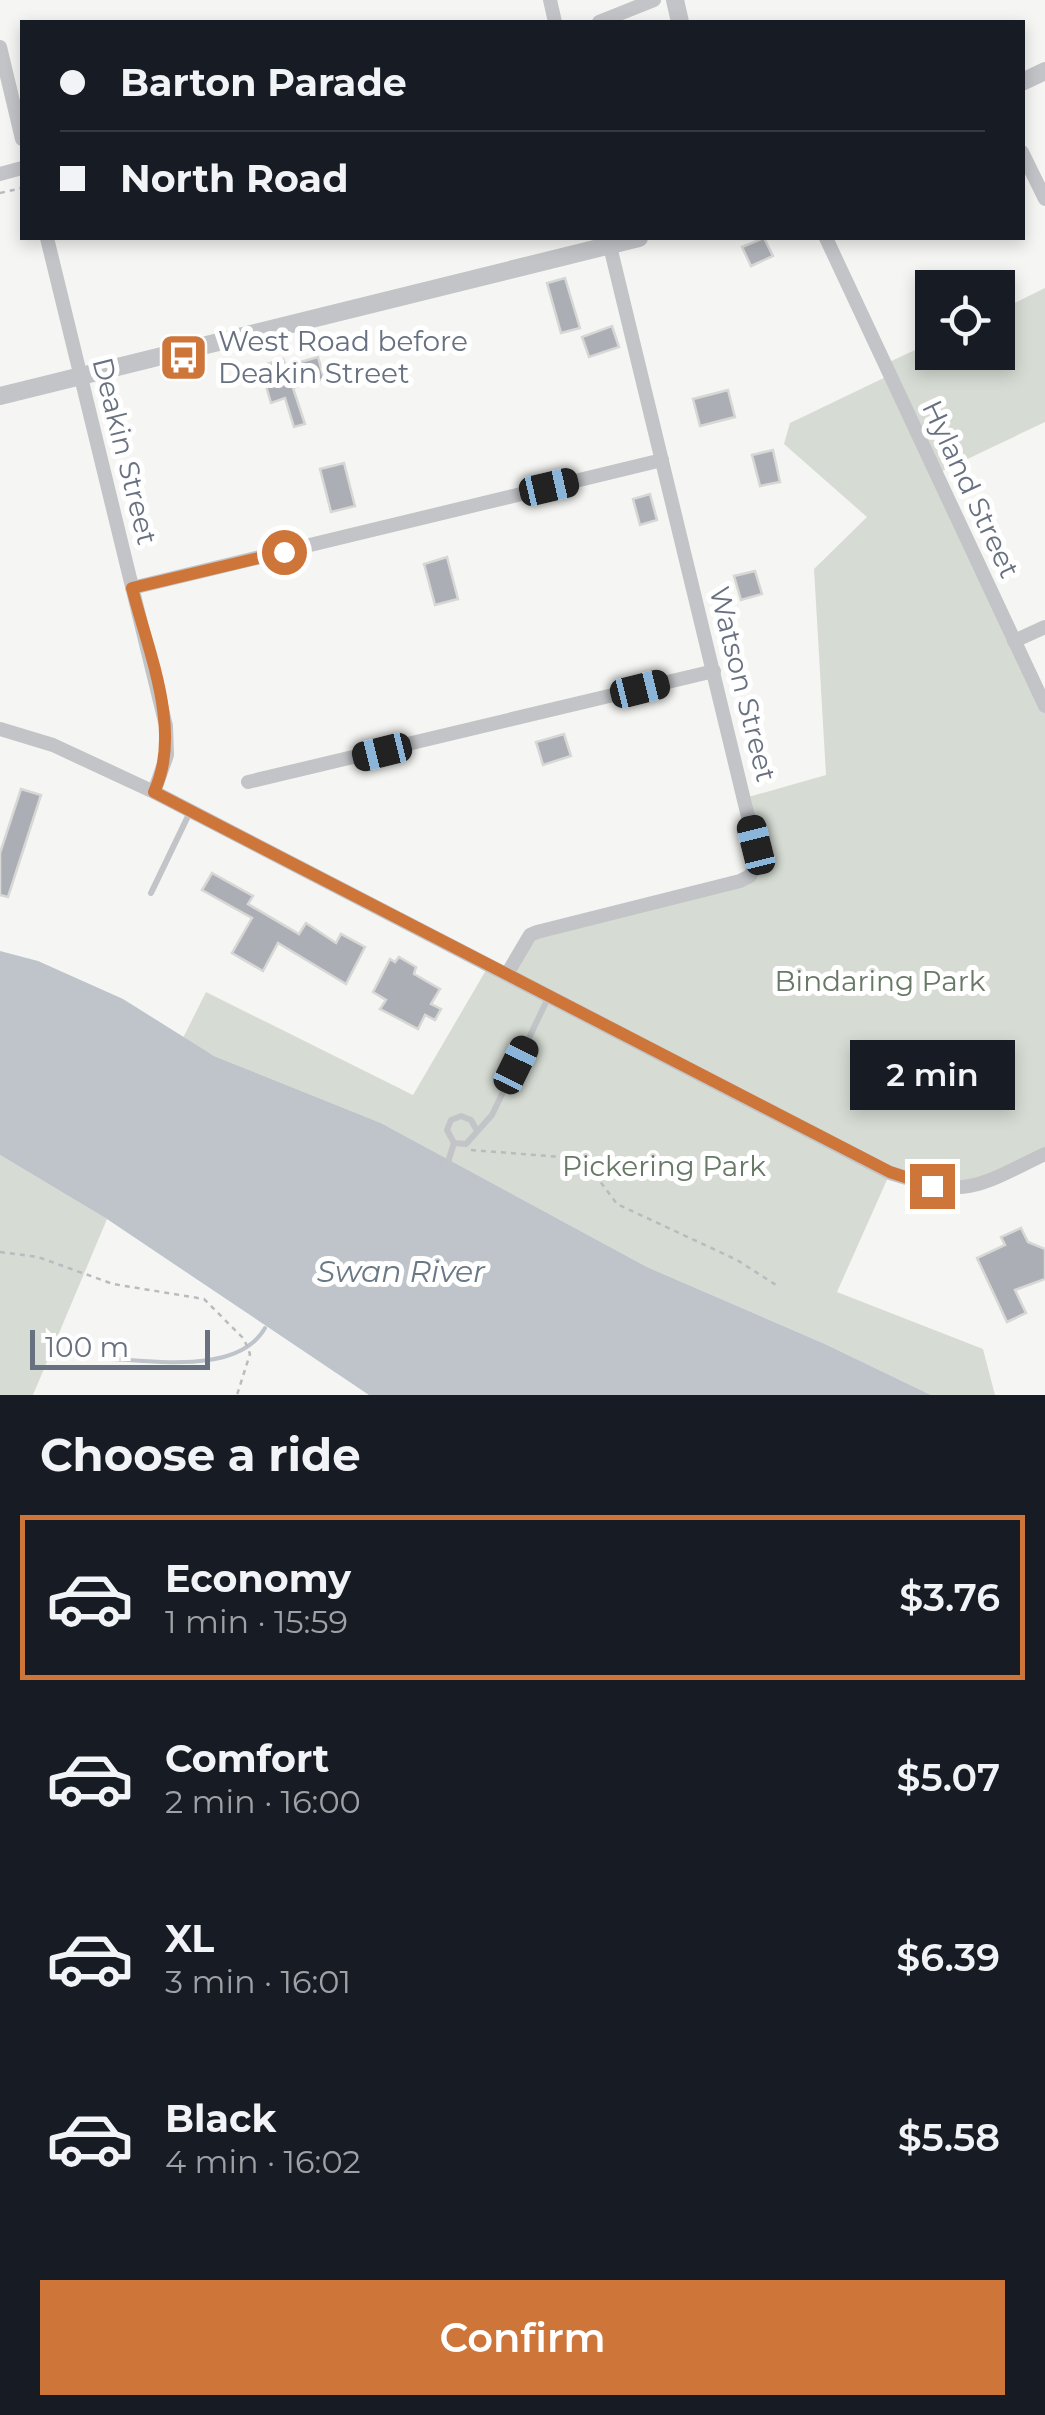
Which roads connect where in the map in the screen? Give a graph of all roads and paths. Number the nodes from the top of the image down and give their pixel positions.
1 (654, 0) edge
2 (604, 20) edge
3 (0, 47) edge
4 (20, 131) edge
5 (1025, 158) edge
6 (1045, 199) edge
7 (47, 240) edge
8 (827, 240) edge
9 (609, 241) edge
10 (81, 376) junction
11 (0, 396) edge
12 (662, 460) junction
13 (132, 588) junction
14 (1045, 627) edge
15 (1014, 641) junction
16 (714, 671) junction
17 (1045, 706) edge
18 (0, 729) edge
19 (248, 782) dead end
20 (154, 792) junction
21 (191, 811) junction
22 (150, 893) dead end
23 (508, 974) junction
24 (549, 996) junction
25 (476, 1129) junction
26 (457, 1144) junction
27 (1045, 1154) edge
28 (448, 1162) dead end
29 (0, 1252) edge
30 (776, 1285) dead end
31 (238, 1395) edge

1 - 2 street
3 - 4 street
5 - 6 street
7 - 10 street, Deakin Street
8 - 15 street, Hyland Street
9 - 10 street
9 - 12 street, Watson Street
10 - 11 street
10 - 13 street, Deakin Street
12 - 13 street
12 - 16 street, Watson Street
13 - 20 street, Deakin Street
14 - 15 street
15 - 17 street, Hyland Street
16 - 19 street
16 - 23 street, Watson Street
18 - 20 street
20 - 21 street
21 - 22 lane
21 - 23 street
23 - 24 street
24 - 25 lane
24 - 27 street
25 - 26 lane
25 - 26 lane
26 - 28 lane
26 - 30 path
29 - 31 path

